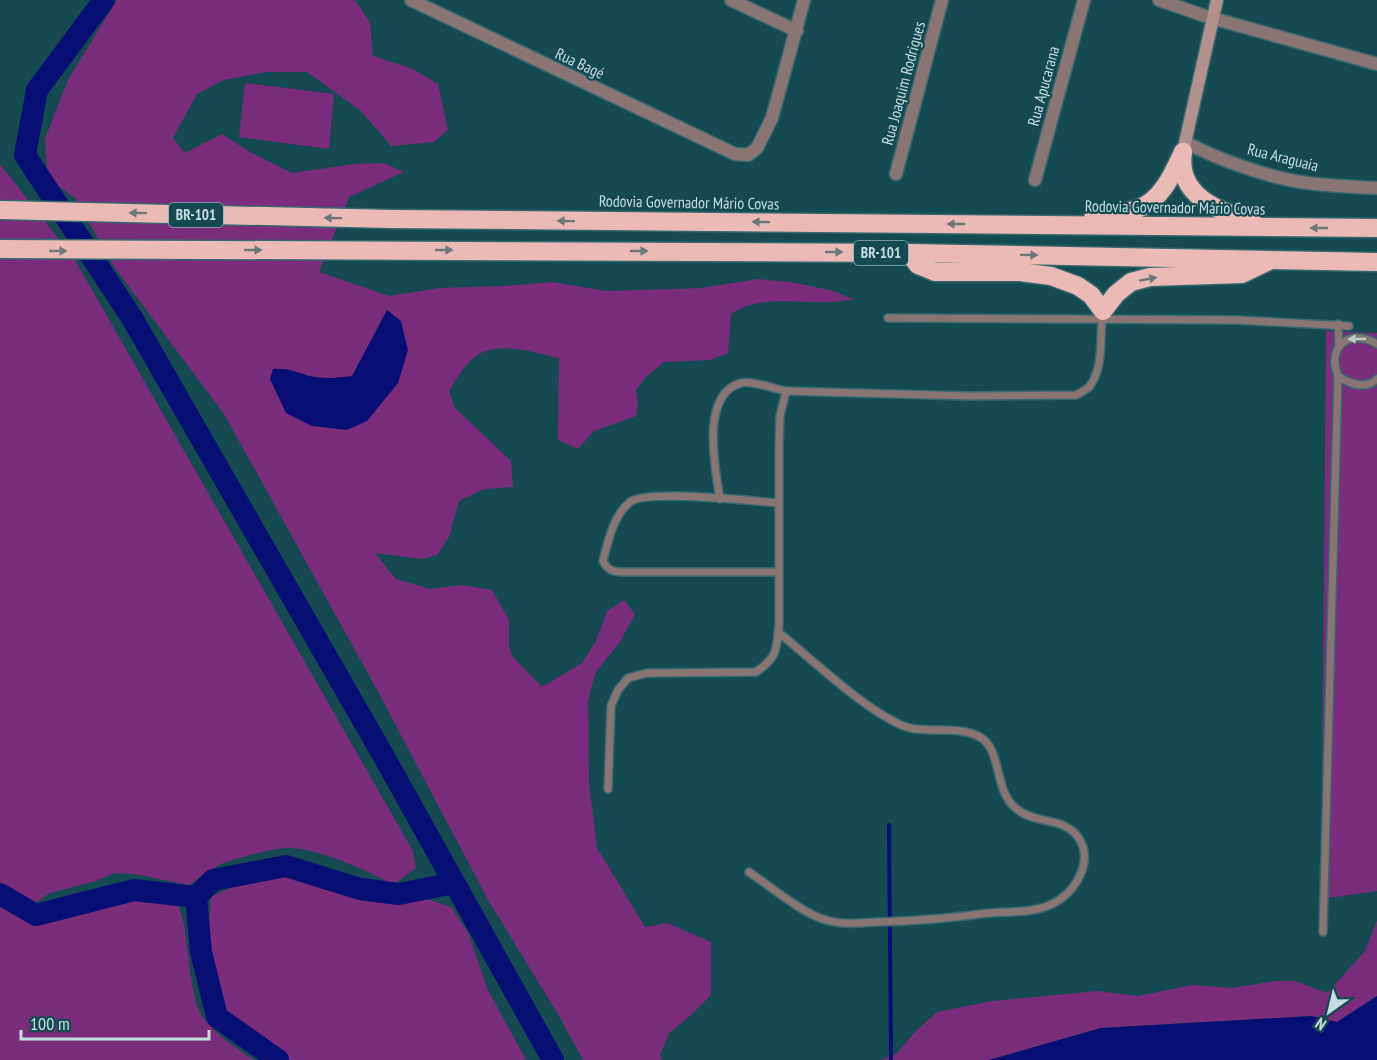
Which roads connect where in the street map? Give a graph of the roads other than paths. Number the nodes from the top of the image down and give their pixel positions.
1 (411, 0) edge
2 (731, 0) edge
3 (804, 0) edge
4 (942, 0) edge
5 (1084, 0) edge
6 (1159, 0) edge
7 (1217, 0) edge
8 (1212, 18) junction
9 (797, 31) junction
10 (1377, 64) edge
11 (1184, 146) junction
12 (896, 174) dead end
13 (1035, 180) dead end
14 (1377, 188) edge
15 (0, 210) edge
16 (1062, 225) junction
17 (1272, 228) junction
18 (1377, 228) edge
19 (0, 249) edge
20 (909, 253) junction
21 (1271, 260) junction
22 (1377, 262) edge
23 (1102, 315) junction
24 (888, 318) dead end
25 (1338, 324) junction
26 (1349, 326) dead end
27 (1377, 344) edge
28 (1339, 347) junction
29 (1338, 376) junction
30 (1377, 379) edge
31 (786, 391) junction
32 (720, 499) junction
33 (779, 503) junction
34 (779, 572) junction
35 (778, 632) junction
36 (608, 789) dead end
37 (749, 873) dead end
38 (1323, 932) dead end

1 - 9 street, Rua Bagé
2 - 9 street
3 - 9 street
4 - 12 street, Rua Joaquim Rodrigues
5 - 13 street, Rua Apucarana
6 - 8 street
7 - 8 main road
8 - 10 street
8 - 11 main road
11 - 14 street, Rua Araguaia
11 - 16 highway
11 - 17 highway
16 -> 15 highway, Rodovia Governador Mário Covas / BR-101
16 - 17 highway, Rodovia Governador Mário Covas / BR-101
18 -> 17 highway, Rodovia Governador Mário Covas / BR-101
19 -> 20 highway, BR-101
20 -> 21 highway, BR-101
20 - 23 highway
21 - 22 highway, BR-101
23 -> 21 highway
23 - 24 lane
23 - 25 lane
23 - 31 lane
25 - 26 lane
25 - 28 lane
27 -> 28 lane
28 - 29 lane
29 - 30 lane
29 - 38 lane
31 - 32 lane
31 - 33 lane
32 - 33 lane
32 - 34 lane
33 - 34 lane
34 - 35 lane
35 - 36 lane
35 - 37 lane

